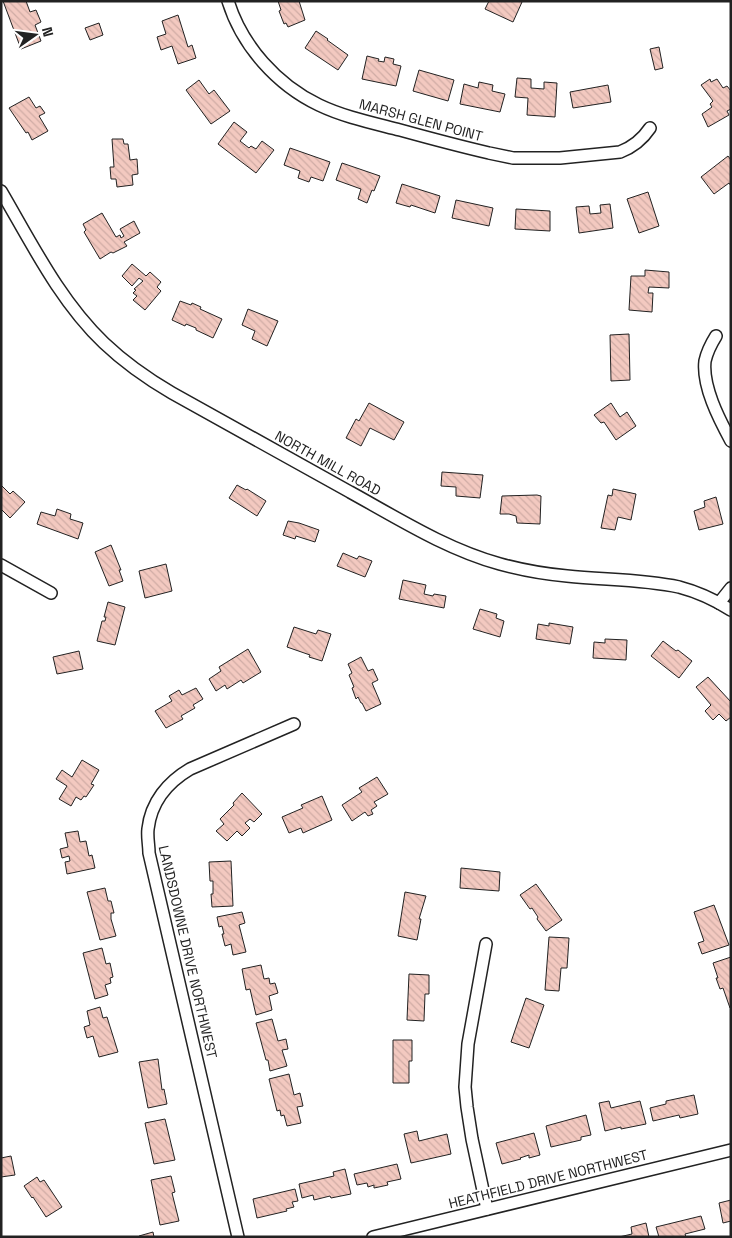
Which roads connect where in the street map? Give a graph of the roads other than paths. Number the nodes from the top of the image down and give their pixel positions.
1 (228, 1) edge
2 (650, 128) dead end
3 (1, 192) edge
4 (716, 336) dead end
5 (731, 441) edge
6 (1, 565) edge
7 (731, 588) edge
8 (51, 593) dead end
9 (719, 603) junction
10 (731, 610) edge
11 (294, 724) dead end
12 (486, 944) dead end
13 (731, 1150) edge
14 (488, 1209) junction
15 (238, 1237) edge
16 (372, 1237) edge

1 - 2 street, MARSH GLEN POINT
3 - 9 street, NORTH MILL ROAD
4 - 5 street
6 - 8 street
7 - 9 street
9 - 10 street, NORTH MILL ROAD
11 - 15 street, LANDSDOWNE DRIVE NORTHWEST
12 - 14 street
13 - 14 street, HEATHFIELD DRIVE NORTHWEST
14 - 16 street, HEATHFIELD DRIVE NORTHWEST

